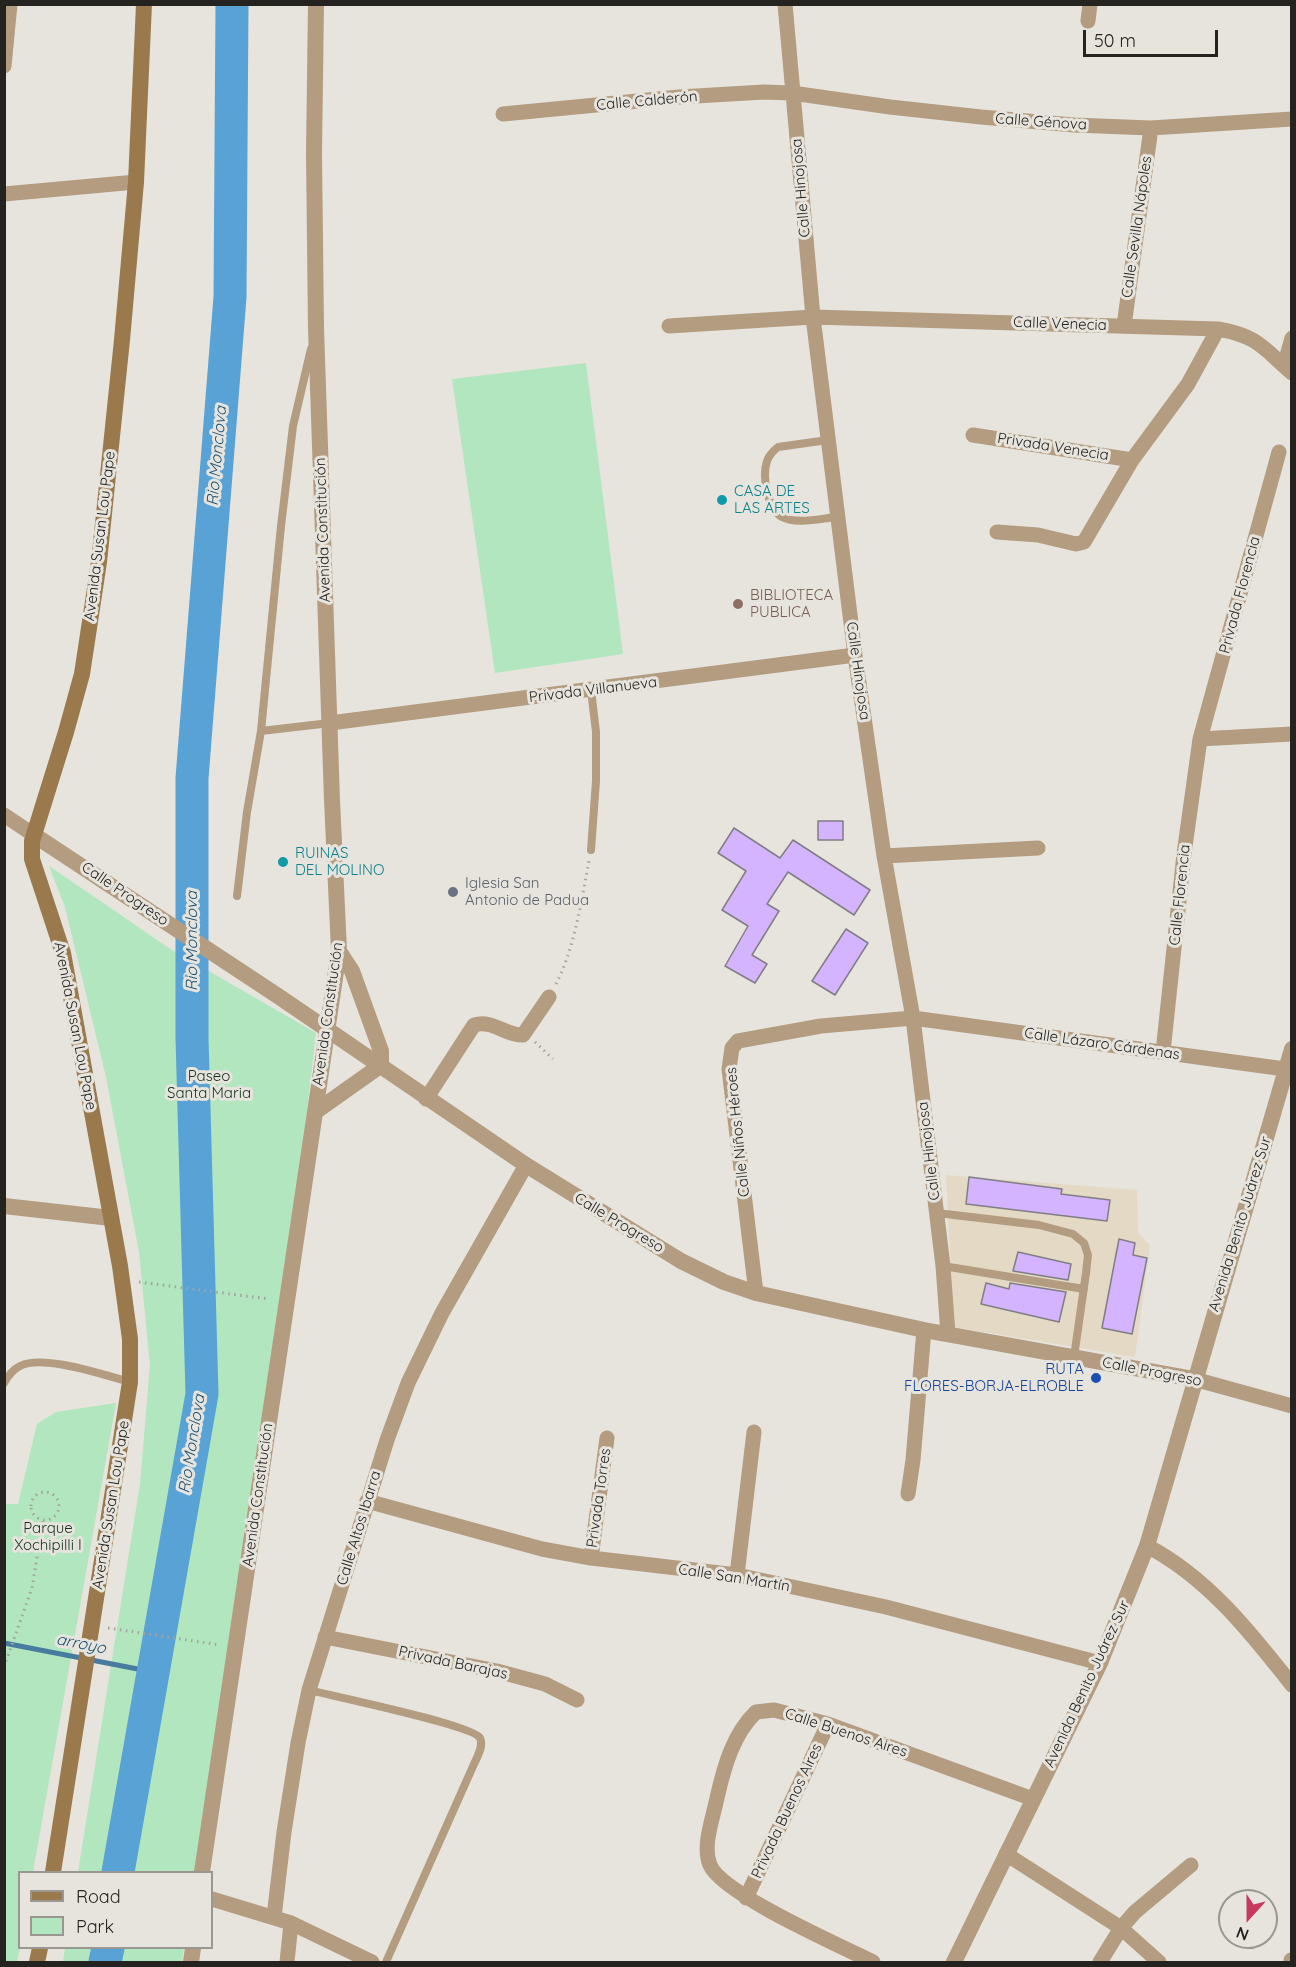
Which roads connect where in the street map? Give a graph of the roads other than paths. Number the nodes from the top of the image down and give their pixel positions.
1 (10, 4) edge
2 (144, 4) edge
3 (316, 4) edge
4 (785, 4) edge
5 (1090, 4) edge
6 (1088, 21) dead end
7 (4, 66) edge
8 (792, 93) junction
9 (503, 114) dead end
10 (1292, 119) edge
11 (1151, 128) junction
12 (136, 182) junction
13 (4, 194) edge
14 (813, 317) junction
15 (669, 326) dead end
16 (1124, 326) junction
17 (316, 328) junction
18 (1218, 329) junction
19 (1292, 338) edge
20 (1288, 370) edge
21 (973, 435) dead end
22 (828, 440) junction
23 (1279, 452) dead end
24 (1132, 460) junction
25 (838, 517) junction
26 (997, 532) dead end
27 (855, 655) junction
28 (591, 690) junction
29 (330, 723) junction
30 (261, 731) junction
31 (1292, 734) edge
32 (1200, 739) junction
33 (8, 821) edge
34 (34, 835) junction
35 (1038, 848) dead end
36 (591, 850) road end
37 (884, 856) junction
38 (237, 896) dead end
39 (339, 951) junction
40 (549, 997) road end
41 (913, 1018) junction
42 (327, 1029) junction
43 (1292, 1049) edge
44 (1163, 1052) junction
45 (380, 1066) junction
46 (1289, 1070) edge
47 (426, 1098) junction
48 (315, 1112) junction
49 (526, 1165) junction
50 (4, 1206) edge
51 (937, 1213) junction
52 (111, 1218) junction
53 (943, 1266) junction
54 (1084, 1289) junction
55 (756, 1293) junction
56 (924, 1330) junction
57 (948, 1334) junction
58 (1074, 1357) junction
59 (1194, 1379) junction
60 (130, 1382) junction
61 (4, 1383) edge
62 (1292, 1406) edge
63 (754, 1432) dead end
64 (607, 1438) dead end
65 (908, 1494) dead end
66 (367, 1501) junction
67 (1147, 1546) junction
68 (591, 1558) junction
69 (737, 1575) junction
70 (326, 1637) junction
71 (1100, 1663) junction
72 (1292, 1685) edge
73 (309, 1690) junction
74 (577, 1700) dead end
75 (828, 1724) junction
76 (1033, 1799) junction
77 (1006, 1854) junction
78 (1191, 1865) dead end
79 (53, 1871) edge
80 (202, 1871) edge
81 (746, 1898) junction
82 (213, 1899) edge
83 (274, 1917) junction
84 (291, 1923) junction
85 (1121, 1928) junction
86 (287, 1962) edge
87 (372, 1962) edge
88 (386, 1962) edge
89 (873, 1962) edge
90 (954, 1962) edge
91 (1100, 1962) edge
92 (1159, 1962) edge

1 - 7 street
2 - 12 main road, Avenida Susan Lou Pape
3 - 17 street, Avenida Constitución
4 - 8 street, Calle Hinojosa
5 - 6 street
8 - 9 street, Calle Calderón
8 - 11 street, Calle Génova
8 - 14 street, Calle Hinojosa
10 - 11 street, Calle Génova
11 - 16 street, Calle Sevilla Nápoles
12 - 13 street
12 - 34 main road, Avenida Susan Lou Pape
14 - 15 street
14 - 16 street, Calle Venecia
14 - 22 street, Calle Hinojosa
16 - 18 street, Calle Venecia
17 - 29 street, Avenida Constitución
17 - 30 lane
18 - 20 street, Calle Venecia
18 - 24 street, Privada Venecia
19 - 20 street
21 - 24 street, Privada Venecia
22 - 25 street, Calle Hinojosa
22 - 25 lane
23 - 32 street, Privada Florencia
24 - 26 street, Privada Venecia
25 - 27 street, Calle Hinojosa
27 - 28 street, Privada Villanueva
27 - 37 street, Calle Hinojosa
28 - 29 street, Privada Villanueva
28 - 36 lane
29 - 30 lane
29 - 39 street, Avenida Constitución
30 - 38 lane
31 - 32 street
32 - 44 street, Calle Florencia
33 - 34 street
34 - 42 street, Calle Progreso
34 - 52 main road, Avenida Susan Lou Pape
35 - 37 street
37 - 41 street, Calle Hinojosa
39 - 42 street, Avenida Constitución
39 - 45 street
40 - 47 street
41 - 44 street, Calle Lázaro Cárdenas
41 - 51 street, Calle Hinojosa
41 - 55 street, Calle Niños Héroes
42 - 45 street, Calle Progreso
42 - 48 street, Avenida Constitución
43 - 46 street, Avenida Benito Juárez Sur
44 - 46 street, Calle Lázaro Cárdenas
45 - 47 street, Calle Progreso
45 - 48 street
46 - 59 street, Avenida Benito Juárez Sur
47 - 49 street, Calle Progreso
48 - 80 street, Avenida Constitución
49 - 55 street, Calle Progreso
49 - 66 street, Calle Altos Ibarra
50 - 52 street
51 - 53 street, Calle Hinojosa
51 - 54 lane
52 - 60 main road, Avenida Susan Lou Pape
53 - 54 lane
53 - 57 street, Calle Hinojosa
54 - 58 lane
55 - 56 street, Calle Progreso
56 - 57 street, Calle Progreso
56 - 65 street
57 - 58 street, Calle Progreso
58 - 59 street, Calle Progreso
59 - 62 street, Calle Progreso
59 - 67 street, Avenida Benito Juárez Sur
60 - 61 lane
60 - 79 main road, Avenida Susan Lou Pape
63 - 69 street
64 - 68 street, Privada Torres
66 - 68 street, Calle San Martín
66 - 70 street, Calle Altos Ibarra
67 - 71 street, Avenida Benito Juárez Sur
67 - 72 street
68 - 69 street, Calle San Martín
69 - 71 street, Calle San Martín
70 - 73 street, Calle Altos Ibarra
70 - 74 street, Privada Barajas
71 - 76 street, Avenida Benito Juárez Sur
73 - 83 street, Calle Altos Ibarra
73 - 88 lane
75 - 76 street, Calle Buenos Aires
75 - 81 street, Privada Buenos Aires
75 - 81 street, Calle Buenos Aires
76 - 77 street, Avenida Benito Juárez Sur
77 - 85 street
77 - 90 street, Avenida Benito Juárez Sur
78 - 85 street
81 - 89 street, Calle Buenos Aires
82 - 83 street
83 - 84 street
84 - 86 street
84 - 87 street
85 - 91 street
85 - 92 street

